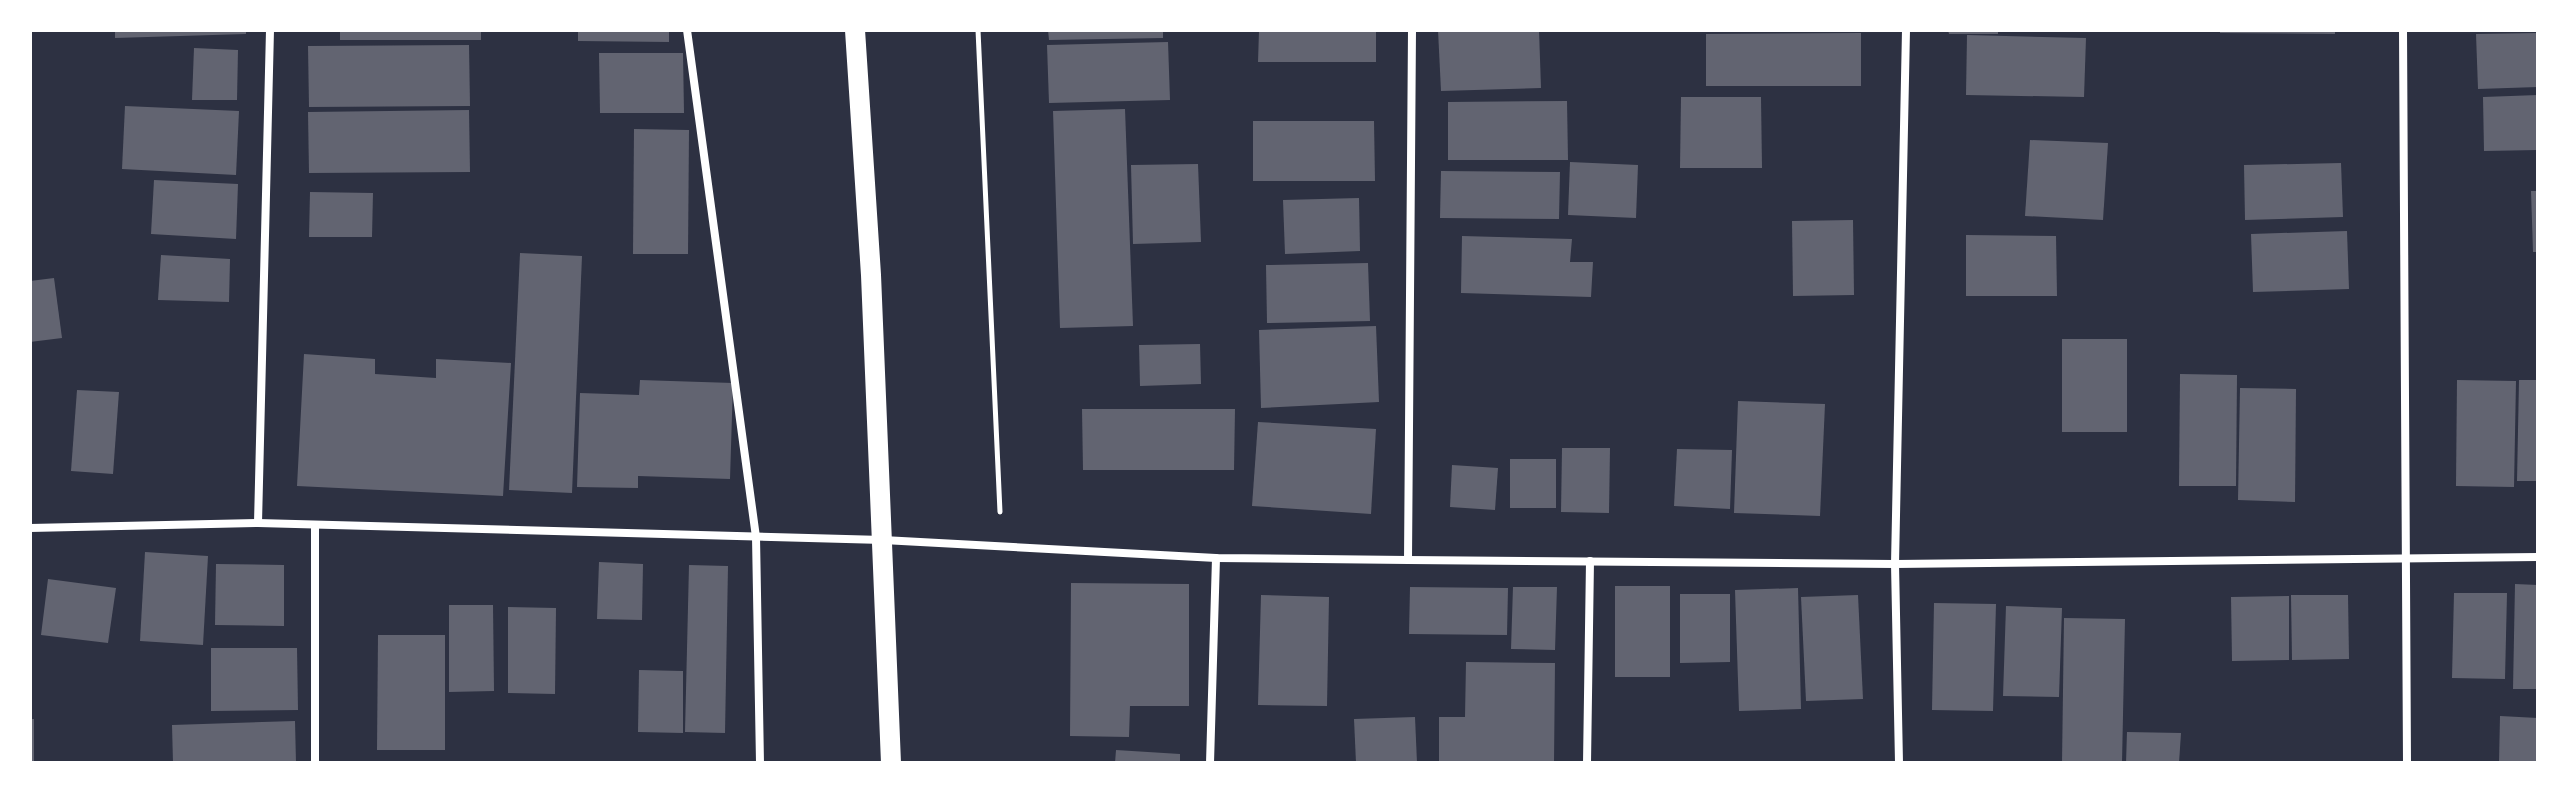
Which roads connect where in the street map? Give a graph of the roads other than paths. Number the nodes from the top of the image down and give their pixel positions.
1 (270, 30) edge
2 (687, 30) edge
3 (855, 30) edge
4 (1412, 30) edge
5 (1906, 30) edge
6 (2403, 30) edge
7 (258, 523) junction
8 (315, 526) junction
9 (30, 528) edge
10 (756, 537) junction
11 (883, 540) junction
12 (2538, 557) edge
13 (1216, 558) junction
14 (2407, 558) junction
15 (1408, 560) junction
16 (1590, 561) junction
17 (1895, 564) junction
18 (315, 763) edge
19 (760, 763) edge
20 (891, 763) edge
21 (1210, 763) edge
22 (1587, 763) edge
23 (1899, 763) edge
24 (2407, 763) edge

1 - 7 street
2 - 10 street
3 - 11 main road
4 - 15 street
5 - 17 street
6 - 14 street
7 - 8 street
7 - 9 street
8 - 10 street
8 - 18 street
10 - 11 street
10 - 19 street
11 - 13 street
11 - 20 main road
12 - 14 street
13 - 15 street
13 - 21 street
14 - 17 street
14 - 24 street
15 - 16 street
16 - 17 street
16 - 22 street
17 - 23 street

